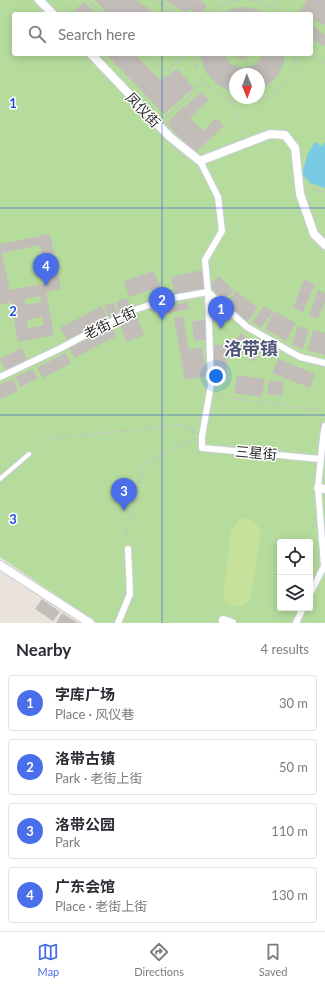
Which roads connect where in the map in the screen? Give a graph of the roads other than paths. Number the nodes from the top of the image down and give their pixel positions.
1 (39, 0) edge
2 (51, 12) edge
3 (93, 56) edge
4 (200, 161) junction
5 (325, 245) edge
6 (208, 292) junction
7 (325, 364) edge
8 (0, 376) edge
9 (325, 426) edge
10 (29, 454) road end
11 (320, 459) junction
12 (0, 479) edge
13 (321, 489) edge
14 (128, 549) road end
15 (0, 565) edge
16 (313, 588) edge
17 (302, 611) edge
18 (223, 620) dead end
19 (90, 623) edge
20 (118, 623) edge
21 (232, 623) edge
22 (296, 623) edge

1 - 2 street
3 - 4 street, 凤仪街
4 - 5 street
4 - 6 street
6 - 7 street
6 - 8 street, 老街上街
6 - 11 street, 三星街
9 - 11 street
10 - 12 lane
11 - 13 street
13 - 16 street
14 - 20 street
15 - 19 street
17 - 22 street
18 - 21 street

